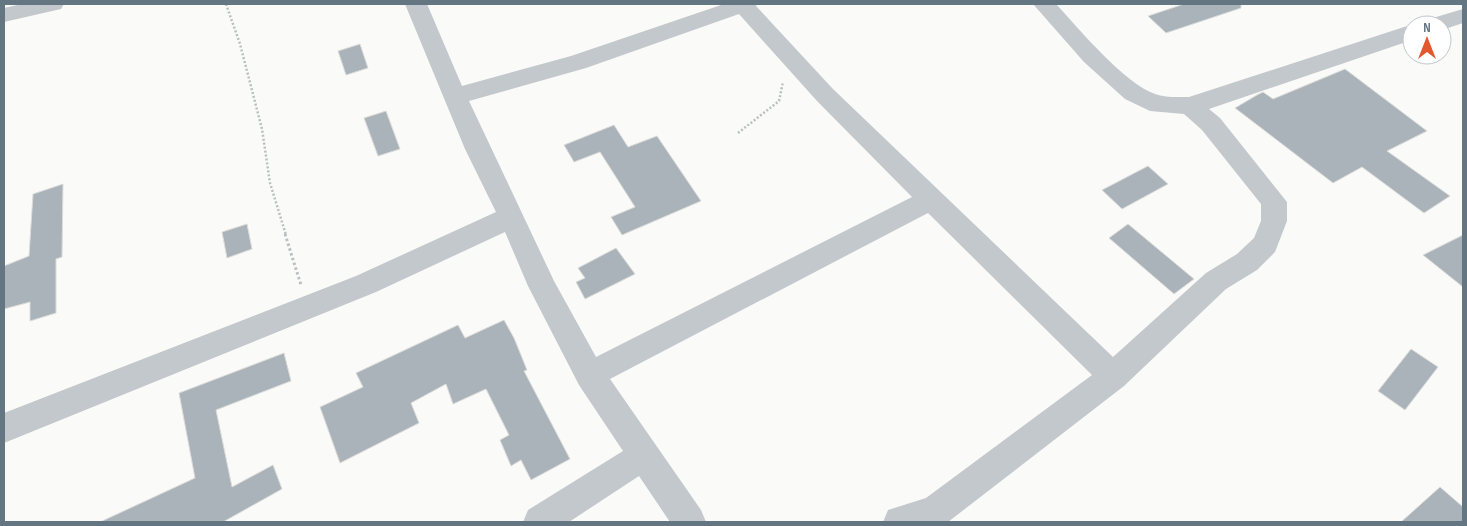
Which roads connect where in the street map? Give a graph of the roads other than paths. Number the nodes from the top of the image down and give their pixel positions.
1 (53, 4) edge
2 (416, 4) edge
3 (745, 4) edge
4 (1044, 4) edge
5 (4, 15) edge
6 (1402, 35) edge
7 (455, 97) junction
8 (1190, 106) junction
9 (932, 199) junction
10 (511, 216) junction
11 (590, 375) junction
12 (1113, 376) junction
13 (4, 428) edge
14 (644, 455) junction
15 (540, 522) edge
16 (689, 522) edge
17 (900, 522) edge

1 - 5 street
2 - 7 street
3 - 7 street
3 - 9 street
4 - 8 street
6 - 8 street
7 - 10 street
8 - 12 street
9 - 11 street
9 - 12 street
10 - 11 street
10 - 13 street
11 - 14 street
12 - 17 street
14 - 15 street
14 - 16 street

